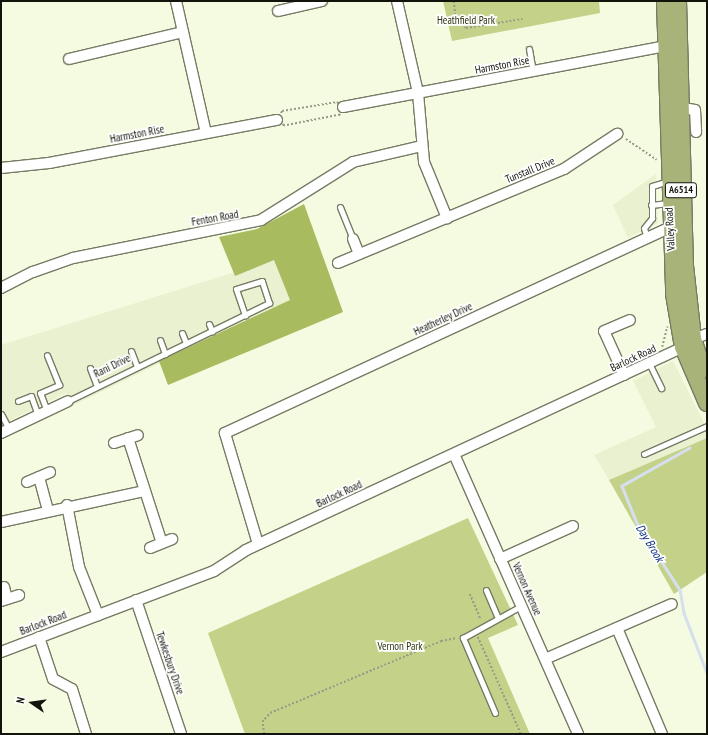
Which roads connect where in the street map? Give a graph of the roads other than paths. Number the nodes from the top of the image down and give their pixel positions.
1 (176, 1) edge
2 (322, 1) edge
3 (397, 1) edge
4 (665, 1) edge
5 (678, 1) edge
6 (278, 11) dead end
7 (183, 32) junction
8 (665, 46) junction
9 (529, 49) dead end
10 (69, 59) dead end
11 (533, 71) junction
12 (418, 93) junction
13 (343, 107) road end
14 (678, 107) junction
15 (277, 120) road end
16 (696, 132) dead end
17 (206, 133) junction
18 (617, 134) road end
19 (421, 146) junction
20 (1, 168) edge
21 (668, 181) junction
22 (668, 203) junction
23 (652, 205) junction
24 (340, 207) dead end
25 (447, 218) junction
26 (670, 227) junction
27 (647, 238) junction
28 (353, 239) joint
29 (359, 254) junction
30 (338, 263) dead end
31 (1, 288) edge
32 (245, 315) junction
33 (630, 320) dead end
34 (209, 324) dead end
35 (212, 331) junction
36 (182, 333) dead end
37 (160, 340) dead end
38 (694, 340) edge
39 (186, 343) junction
40 (131, 351) dead end
41 (165, 354) junction
42 (47, 355) dead end
43 (654, 361) junction
44 (137, 367) junction
45 (90, 368) dead end
46 (624, 375) junction
47 (707, 377) edge
48 (97, 386) junction
49 (661, 388) dead end
50 (18, 401) dead end
51 (68, 401) joint
52 (707, 403) edge
53 (43, 413) junction
54 (1, 414) edge
55 (707, 426) edge
56 (5, 431) edge
57 (138, 435) dead end
58 (128, 438) junction
59 (114, 443) dead end
60 (454, 454) junction
61 (644, 454) dead end
62 (50, 472) dead end
63 (39, 477) junction
64 (27, 482) dead end
65 (144, 491) junction
66 (67, 505) junction
67 (48, 510) junction
68 (1, 522) edge
69 (573, 526) dead end
70 (172, 539) dead end
71 (162, 543) junction
72 (258, 544) junction
73 (150, 548) dead end
74 (500, 559) junction
75 (4, 587) dead end
76 (486, 590) dead end
77 (19, 595) dead end
78 (4, 600) edge
79 (136, 600) junction
80 (672, 604) dead end
81 (521, 606) junction
82 (98, 615) junction
83 (497, 616) junction
84 (617, 628) junction
85 (39, 637) junction
86 (1, 652) edge
87 (545, 659) junction
88 (495, 713) dead end
89 (86, 734) edge
90 (181, 734) edge
91 (578, 734) edge
92 (662, 734) edge

1 - 7 street
2 - 6 street
3 - 12 street
4 - 8 highway, Valley Road / A6514
5 - 14 highway, Valley Road / A6514
7 - 10 street
7 - 17 street
8 - 11 street, Harmston Rise
8 - 21 highway, Valley Road / A6514
9 - 11 lane
11 - 12 street, Harmston Rise
12 - 13 street, Harmston Rise
12 - 19 street
14 - 16 street
14 - 38 highway, Valley Road / A6514
15 - 17 street, Harmston Rise
17 - 20 street, Harmston Rise
18 - 25 street, Tunstall Drive
19 - 25 street
19 - 31 street, Fenton Road
21 - 22 highway, Valley Road / A6514
21 - 23 lane
22 - 23 lane
22 - 26 highway, Valley Road / A6514
23 - 27 lane
24 - 28 lane
25 - 29 street, Tunstall Drive
26 - 27 street, Heatherley Drive
26 - 38 highway, Valley Road / A6514
27 - 72 street, Heatherley Drive
28 - 29 street
29 - 30 street, Tunstall Drive
32 - 32 lane, Rani Drive
32 - 35 lane, Rani Drive
33 - 46 street
34 - 35 lane
35 - 39 lane, Rani Drive
36 - 39 lane
37 - 41 lane
38 - 43 street, Barlock Road
38 - 47 highway, Valley Road / A6514
38 - 52 highway, Valley Road / A6514
39 - 41 lane, Rani Drive
40 - 44 lane
41 - 44 lane, Rani Drive
42 - 53 lane
43 - 46 street, Barlock Road
43 - 49 lane
44 - 48 lane, Rani Drive
45 - 48 lane
46 - 60 street, Barlock Road
48 - 51 lane, Rani Drive
50 - 53 lane
51 - 53 street, Rani Drive
53 - 56 street, Rani Drive
54 - 56 lane
55 - 61 lane
57 - 58 street
58 - 59 street
58 - 65 street
60 - 72 street, Barlock Road
60 - 74 street, Vernon Avenue
62 - 63 street
63 - 64 street
63 - 67 street
65 - 66 street
65 - 71 street
66 - 67 street
66 - 82 street
67 - 68 street
69 - 74 street
70 - 71 street
71 - 73 street
72 - 79 street, Barlock Road
74 - 81 street, Vernon Avenue
75 - 78 street
76 - 83 lane
77 - 78 street
79 - 82 street, Barlock Road
79 - 90 street, Tewkesbury Drive
80 - 84 street
81 - 83 lane
81 - 87 street, Vernon Avenue
82 - 85 street, Barlock Road
83 - 88 lane
84 - 87 street
84 - 92 street
85 - 86 street, Barlock Road
85 - 89 street
87 - 91 street, Vernon Avenue

